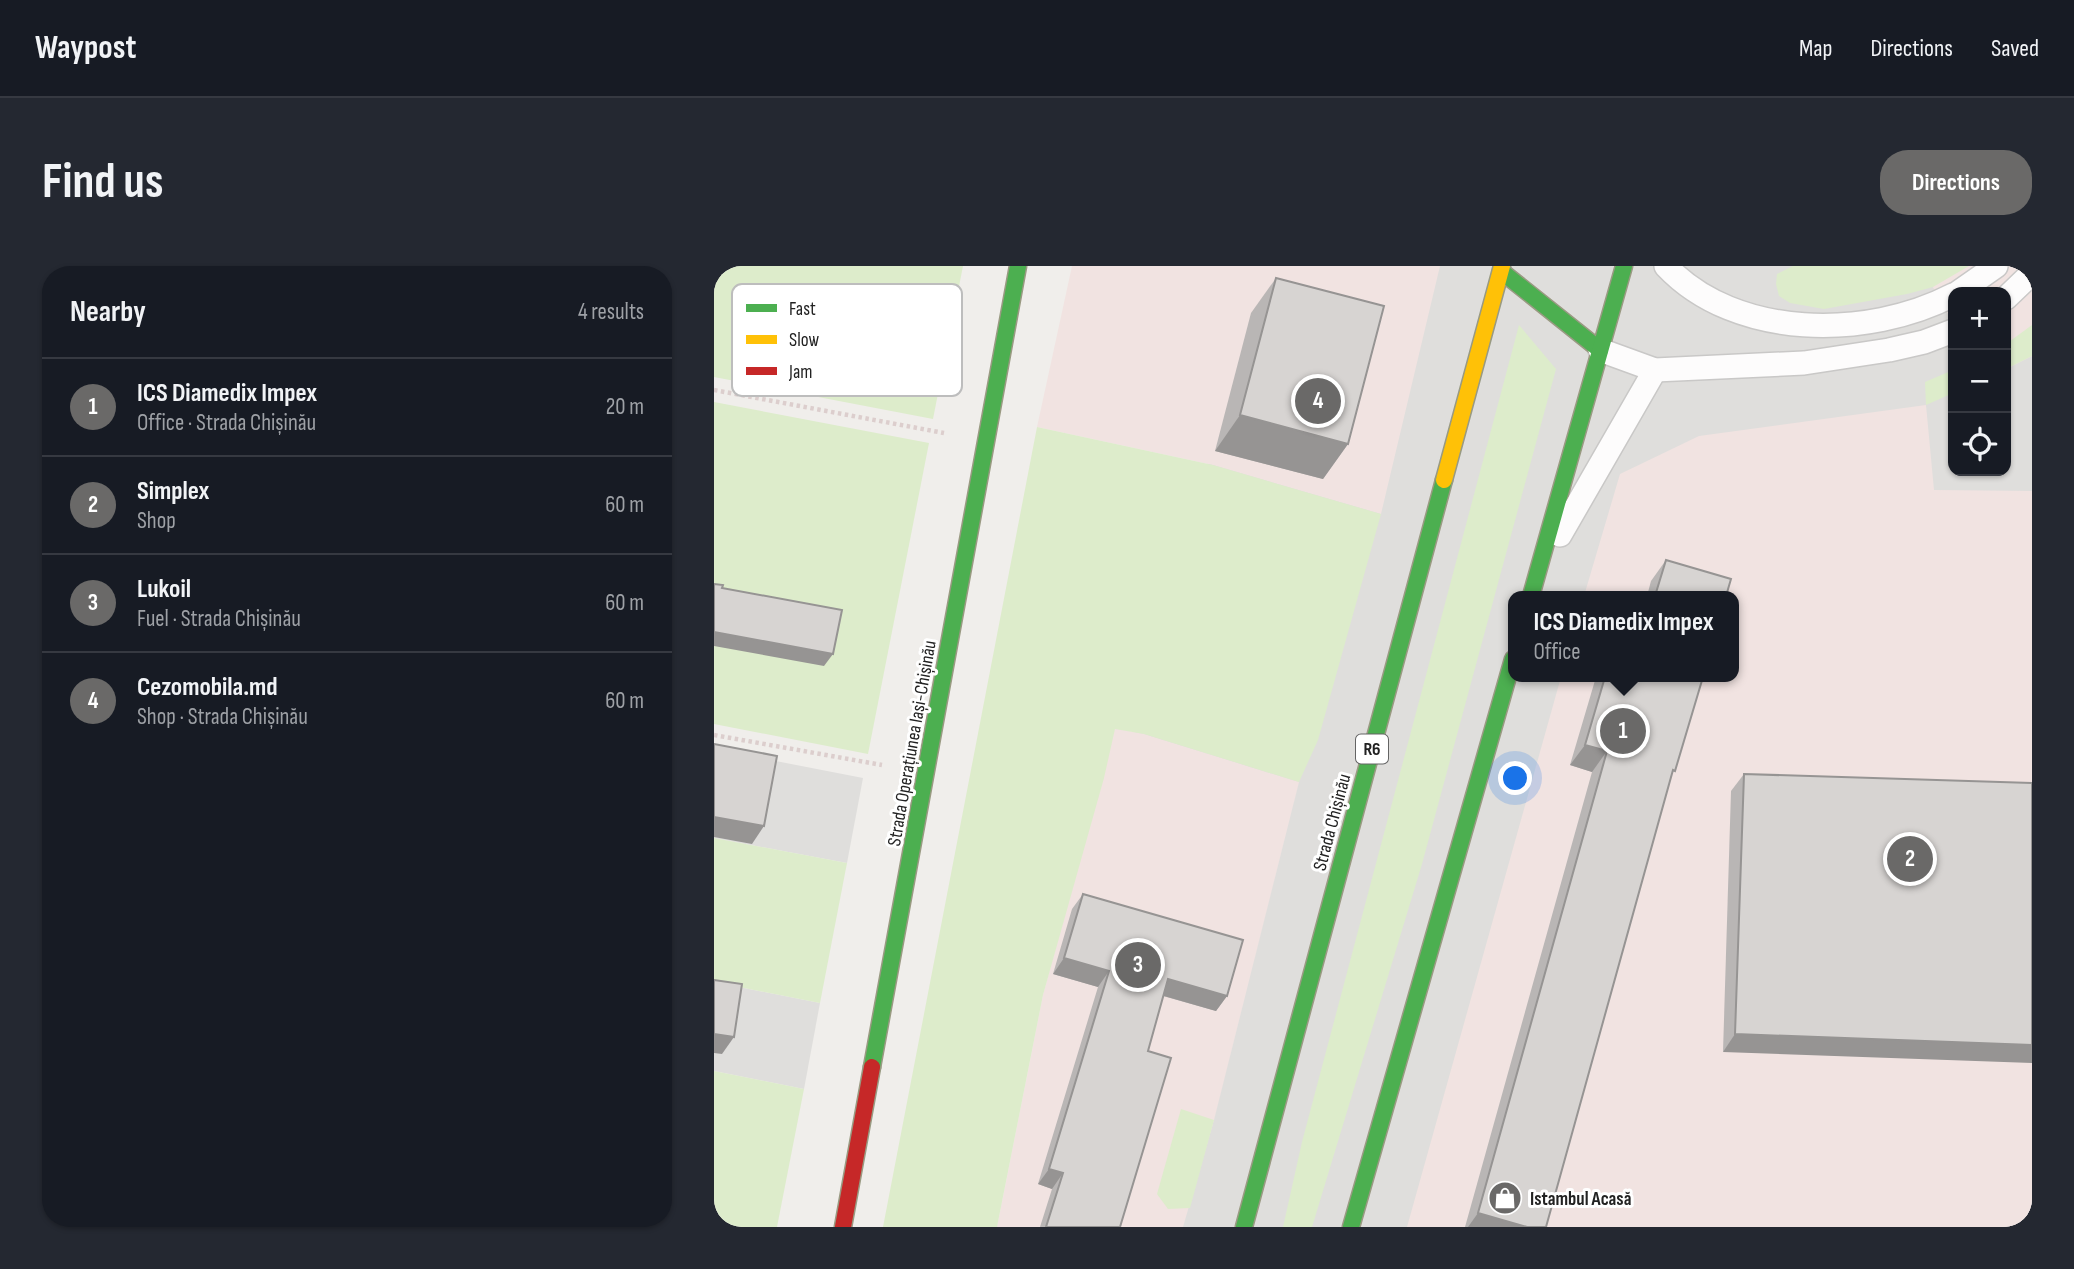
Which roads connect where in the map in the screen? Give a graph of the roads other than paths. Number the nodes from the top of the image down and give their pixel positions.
1 (1018, 266) edge
2 (1624, 266) edge
3 (1666, 266) edge
4 (1996, 266) edge
5 (1501, 268) edge
6 (2032, 274) edge
7 (1966, 287) edge
8 (2011, 293) edge
9 (1948, 297) edge
10 (1948, 333) edge
11 (1601, 350) junction
12 (1655, 370) junction
13 (1537, 574) junction
14 (1532, 591) edge
15 (1508, 677) edge
16 (843, 1227) edge
17 (1244, 1227) edge
18 (1351, 1227) edge

1 - 16 main road, Strada Operațiunea Iași-Chișinău
2 - 11 main road
3 - 9 lane
4 - 7 lane
5 - 11 main road
5 - 17 main road, Strada Chișinău / R6
6 - 8 lane
10 - 12 lane
11 - 12 lane
11 - 13 main road
12 - 13 lane
13 - 14 main road
15 - 18 main road

